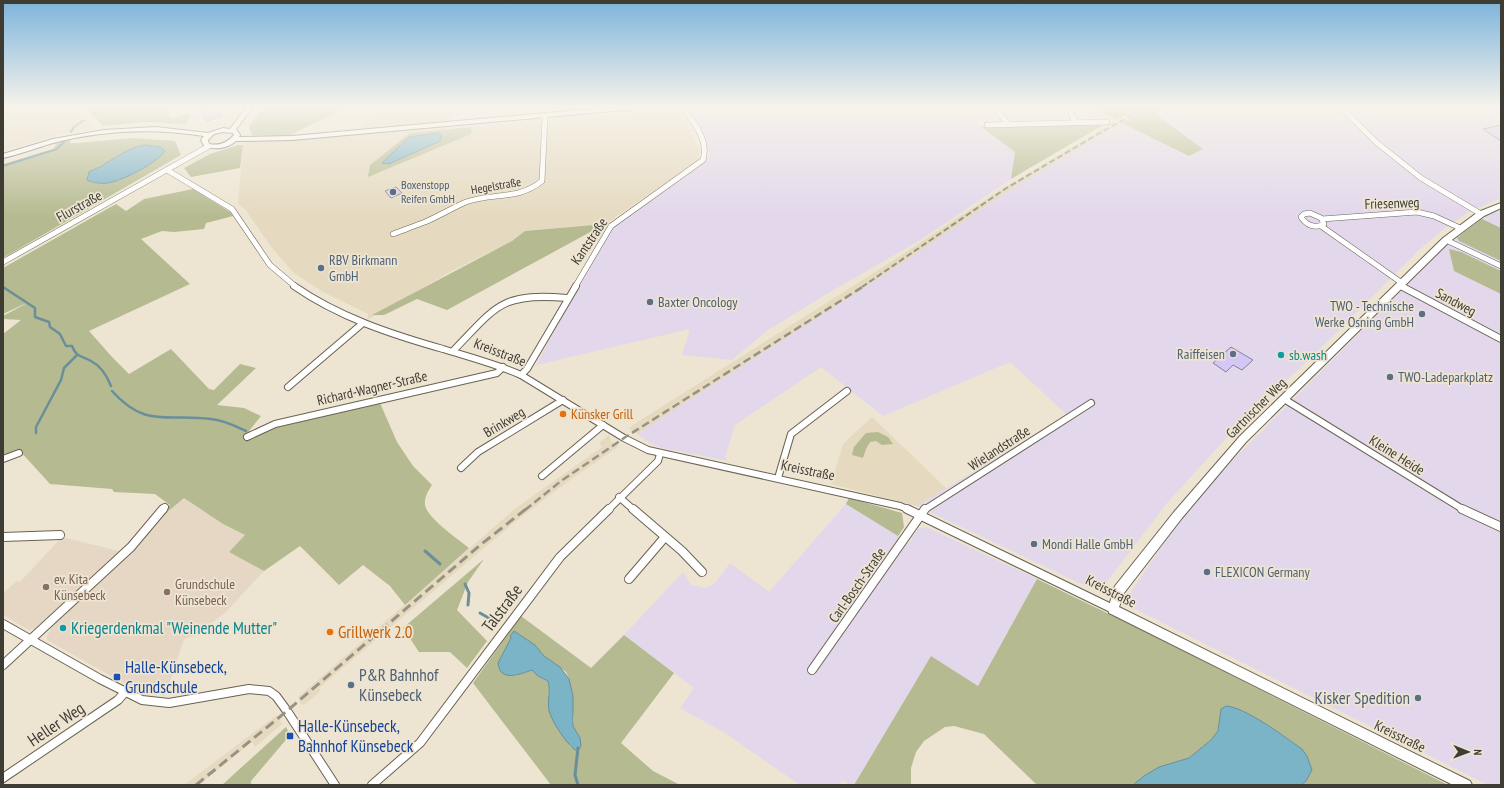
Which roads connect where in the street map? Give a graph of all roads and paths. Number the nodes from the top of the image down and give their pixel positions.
1 (42, 144) edge
2 (206, 144) edge
3 (225, 144) edge
4 (544, 144) edge
5 (704, 144) edge
6 (1378, 144) edge
7 (209, 146) junction
8 (3, 156) edge
9 (167, 170) junction
10 (1501, 205) edge
11 (1480, 214) junction
12 (1322, 219) junction
13 (1321, 226) junction
14 (1460, 228) junction
15 (393, 234) dead end
16 (1446, 240) junction
17 (3, 262) edge
18 (1501, 266) edge
19 (1401, 284) junction
20 (567, 298) junction
21 (363, 323) junction
22 (1501, 339) edge
23 (453, 351) junction
24 (503, 367) junction
25 (521, 375) junction
26 (288, 387) dead end
27 (847, 391) dead end
28 (1284, 399) junction
29 (563, 400) junction
30 (1091, 403) dead end
31 (603, 425) junction
32 (247, 437) dead end
33 (19, 453) dead end
34 (660, 454) junction
35 (3, 459) edge
36 (461, 468) dead end
37 (542, 476) dead end
38 (778, 478) junction
39 (619, 497) junction
40 (165, 507) dead end
41 (921, 514) junction
42 (1501, 527) edge
43 (60, 535) dead end
44 (3, 537) edge
45 (665, 537) junction
46 (702, 572) dead end
47 (629, 579) dead end
48 (1113, 609) junction
49 (3, 624) edge
50 (30, 640) junction
51 (3, 665) edge
52 (812, 670) dead end
53 (125, 692) junction
54 (3, 778) edge
55 (334, 785) edge
56 (372, 785) edge
57 (1466, 785) edge

1 - 8 street
2 - 7 street
3 - 7 street
4 - 15 street, Hegelstraße
5 - 20 street, Kantstraße
6 - 11 street
7 - 9 street, Flurstraße
9 - 17 street, Flurstraße
9 - 21 street, Kreisstraße
10 - 11 street, Gartnischer Weg
11 - 14 street, Gartnischer Weg
12 - 13 street
12 - 13 street, Friesenweg
12 - 14 street, Friesenweg
13 - 19 street, Friesenweg
14 - 16 street, Gartnischer Weg
16 - 18 street
16 - 19 street, Gartnischer Weg
19 - 22 street, Sandweg
19 - 28 street, Gartnischer Weg
20 - 23 street
20 - 25 street, Kantstraße
21 - 23 street, Kreisstraße
21 - 26 street
23 - 24 street, Kreisstraße
24 - 25 street, Kreisstraße
24 - 32 street, Richard-Wagner-Straße
25 - 29 street, Kreisstraße
27 - 38 street
28 - 42 street, Kleine Heide
28 - 48 street, Gartnischer Weg
29 - 31 street, Kreisstraße
29 - 36 street, Brinkweg
30 - 41 street, Wielandstraße
31 - 34 street, Kreisstraße
31 - 37 street
33 - 35 street
34 - 38 street, Kreisstraße
34 - 39 street, Talstraße
38 - 41 street, Kreisstraße
39 - 45 street
39 - 56 street, Talstraße
40 - 50 street
41 - 48 street, Kreisstraße
41 - 52 street, Carl-Bosch-Straße
43 - 44 street
45 - 46 street
45 - 47 street
48 - 57 street, Kreisstraße
49 - 50 street
50 - 51 street
50 - 53 street
53 - 54 street, Heller Weg
53 - 55 street

